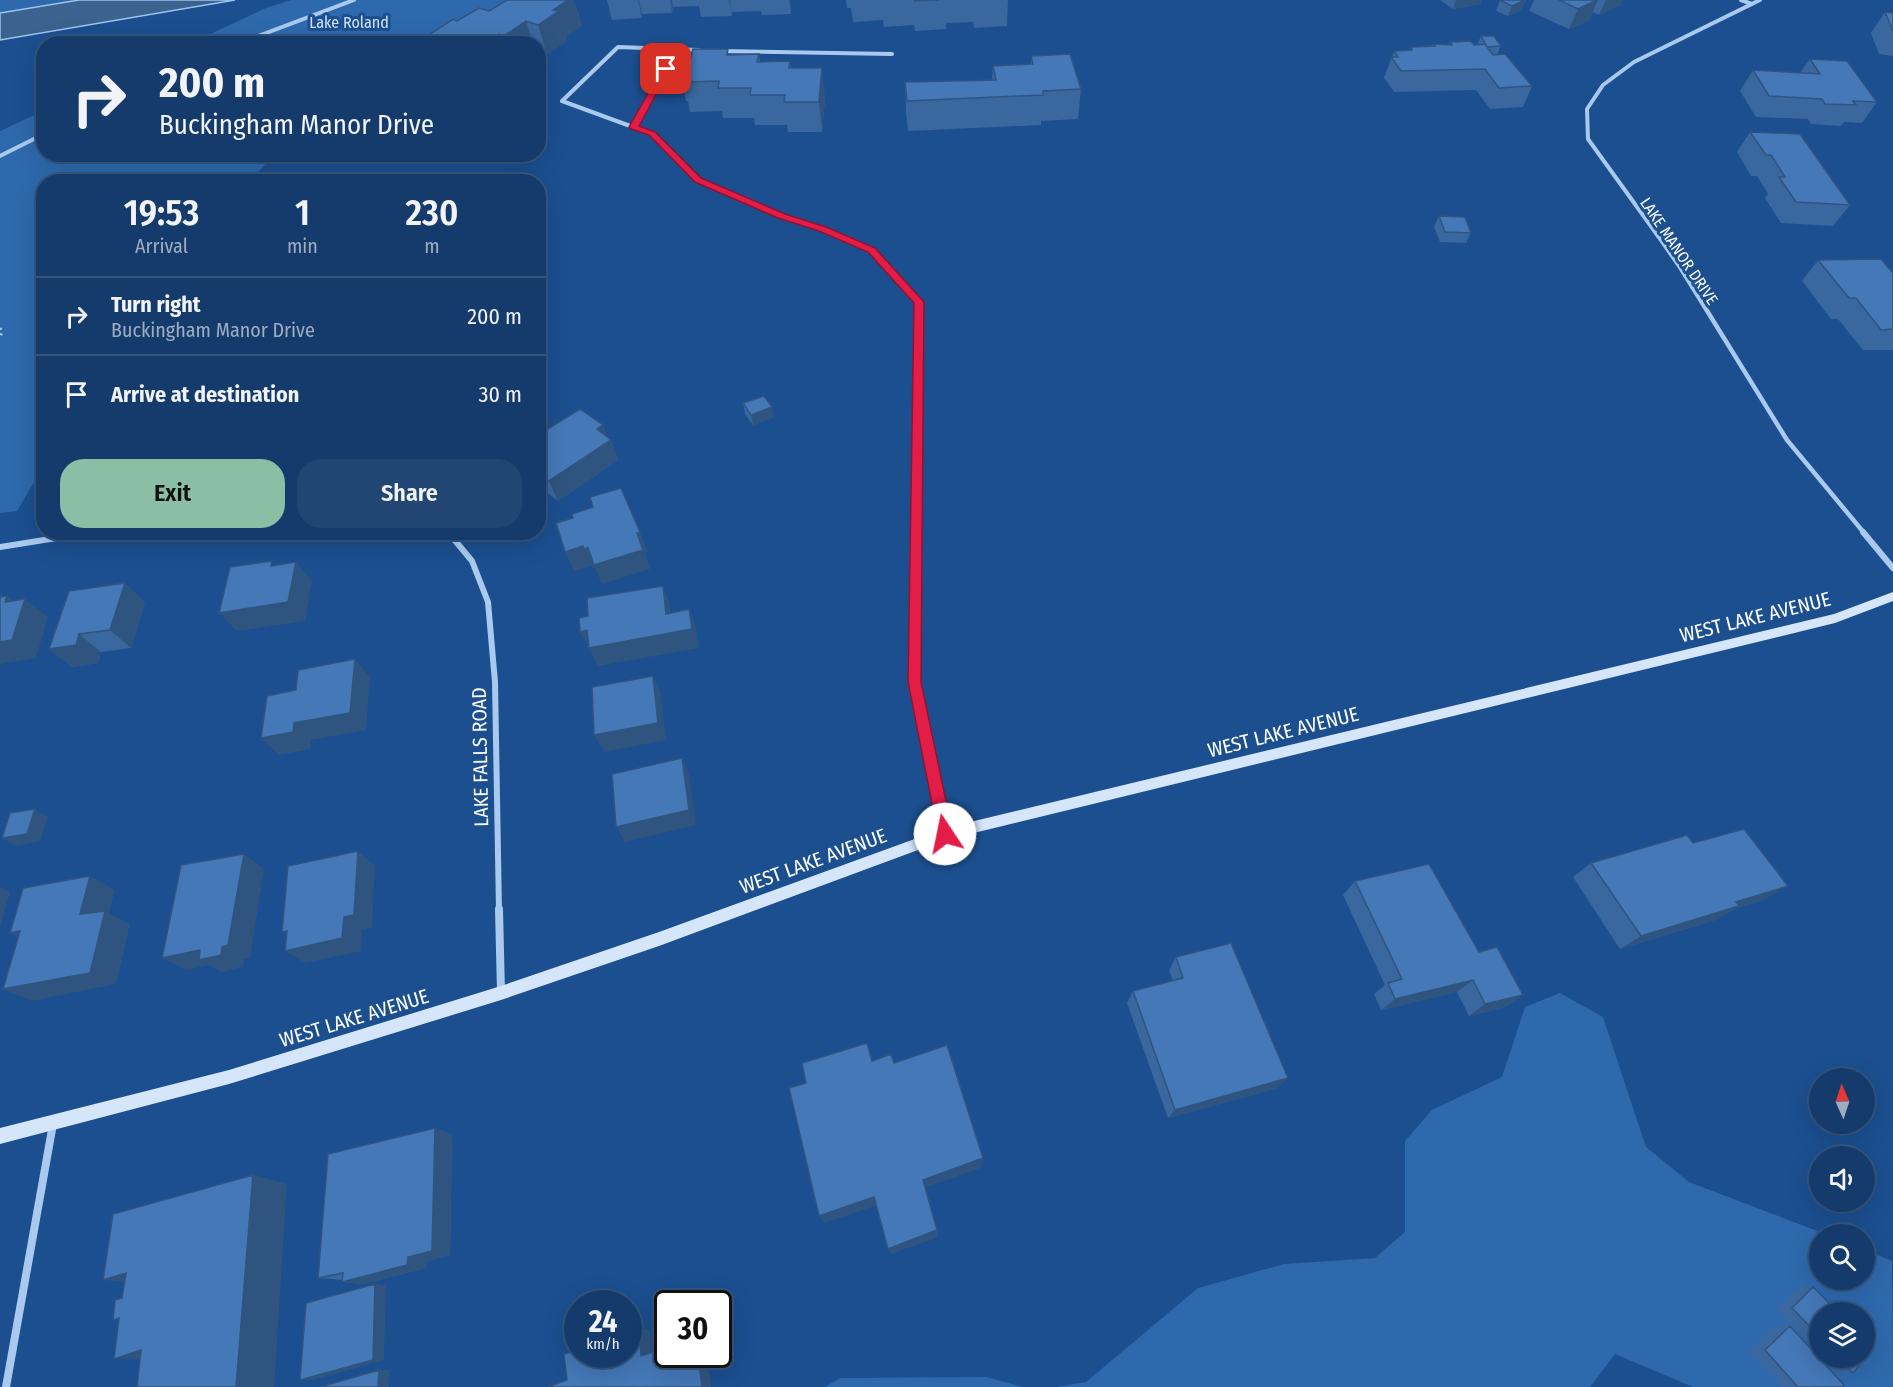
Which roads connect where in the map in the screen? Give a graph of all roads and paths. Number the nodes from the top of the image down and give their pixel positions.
1 (354, 0) edge
2 (1742, 0) edge
3 (1760, 0) edge
4 (1752, 4) junction
5 (258, 36) edge
6 (677, 49) junction
7 (892, 54) dead end
8 (634, 127) junction
9 (36, 138) edge
10 (0, 156) edge
11 (0, 327) edge
12 (0, 338) edge
13 (45, 540) edge
14 (455, 540) edge
15 (0, 547) edge
16 (1893, 568) edge
17 (1893, 596) edge
18 (945, 834) junction
19 (501, 993) junction
20 (53, 1124) junction
21 (0, 1136) edge
22 (6, 1387) edge

1 - 5 street
2 - 4 street
3 - 4 street, LAKE MANOR DRIVE
4 - 16 street, LAKE MANOR DRIVE
6 - 7 street
6 - 8 street
6 - 8 street
8 - 18 street
9 - 10 street
11 - 12 path
13 - 15 street
14 - 19 street, LAKE FALLS ROAD
17 - 18 street, WEST LAKE AVENUE
18 - 19 street, WEST LAKE AVENUE
19 - 20 street, WEST LAKE AVENUE
20 - 21 street, WEST LAKE AVENUE
20 - 22 street

